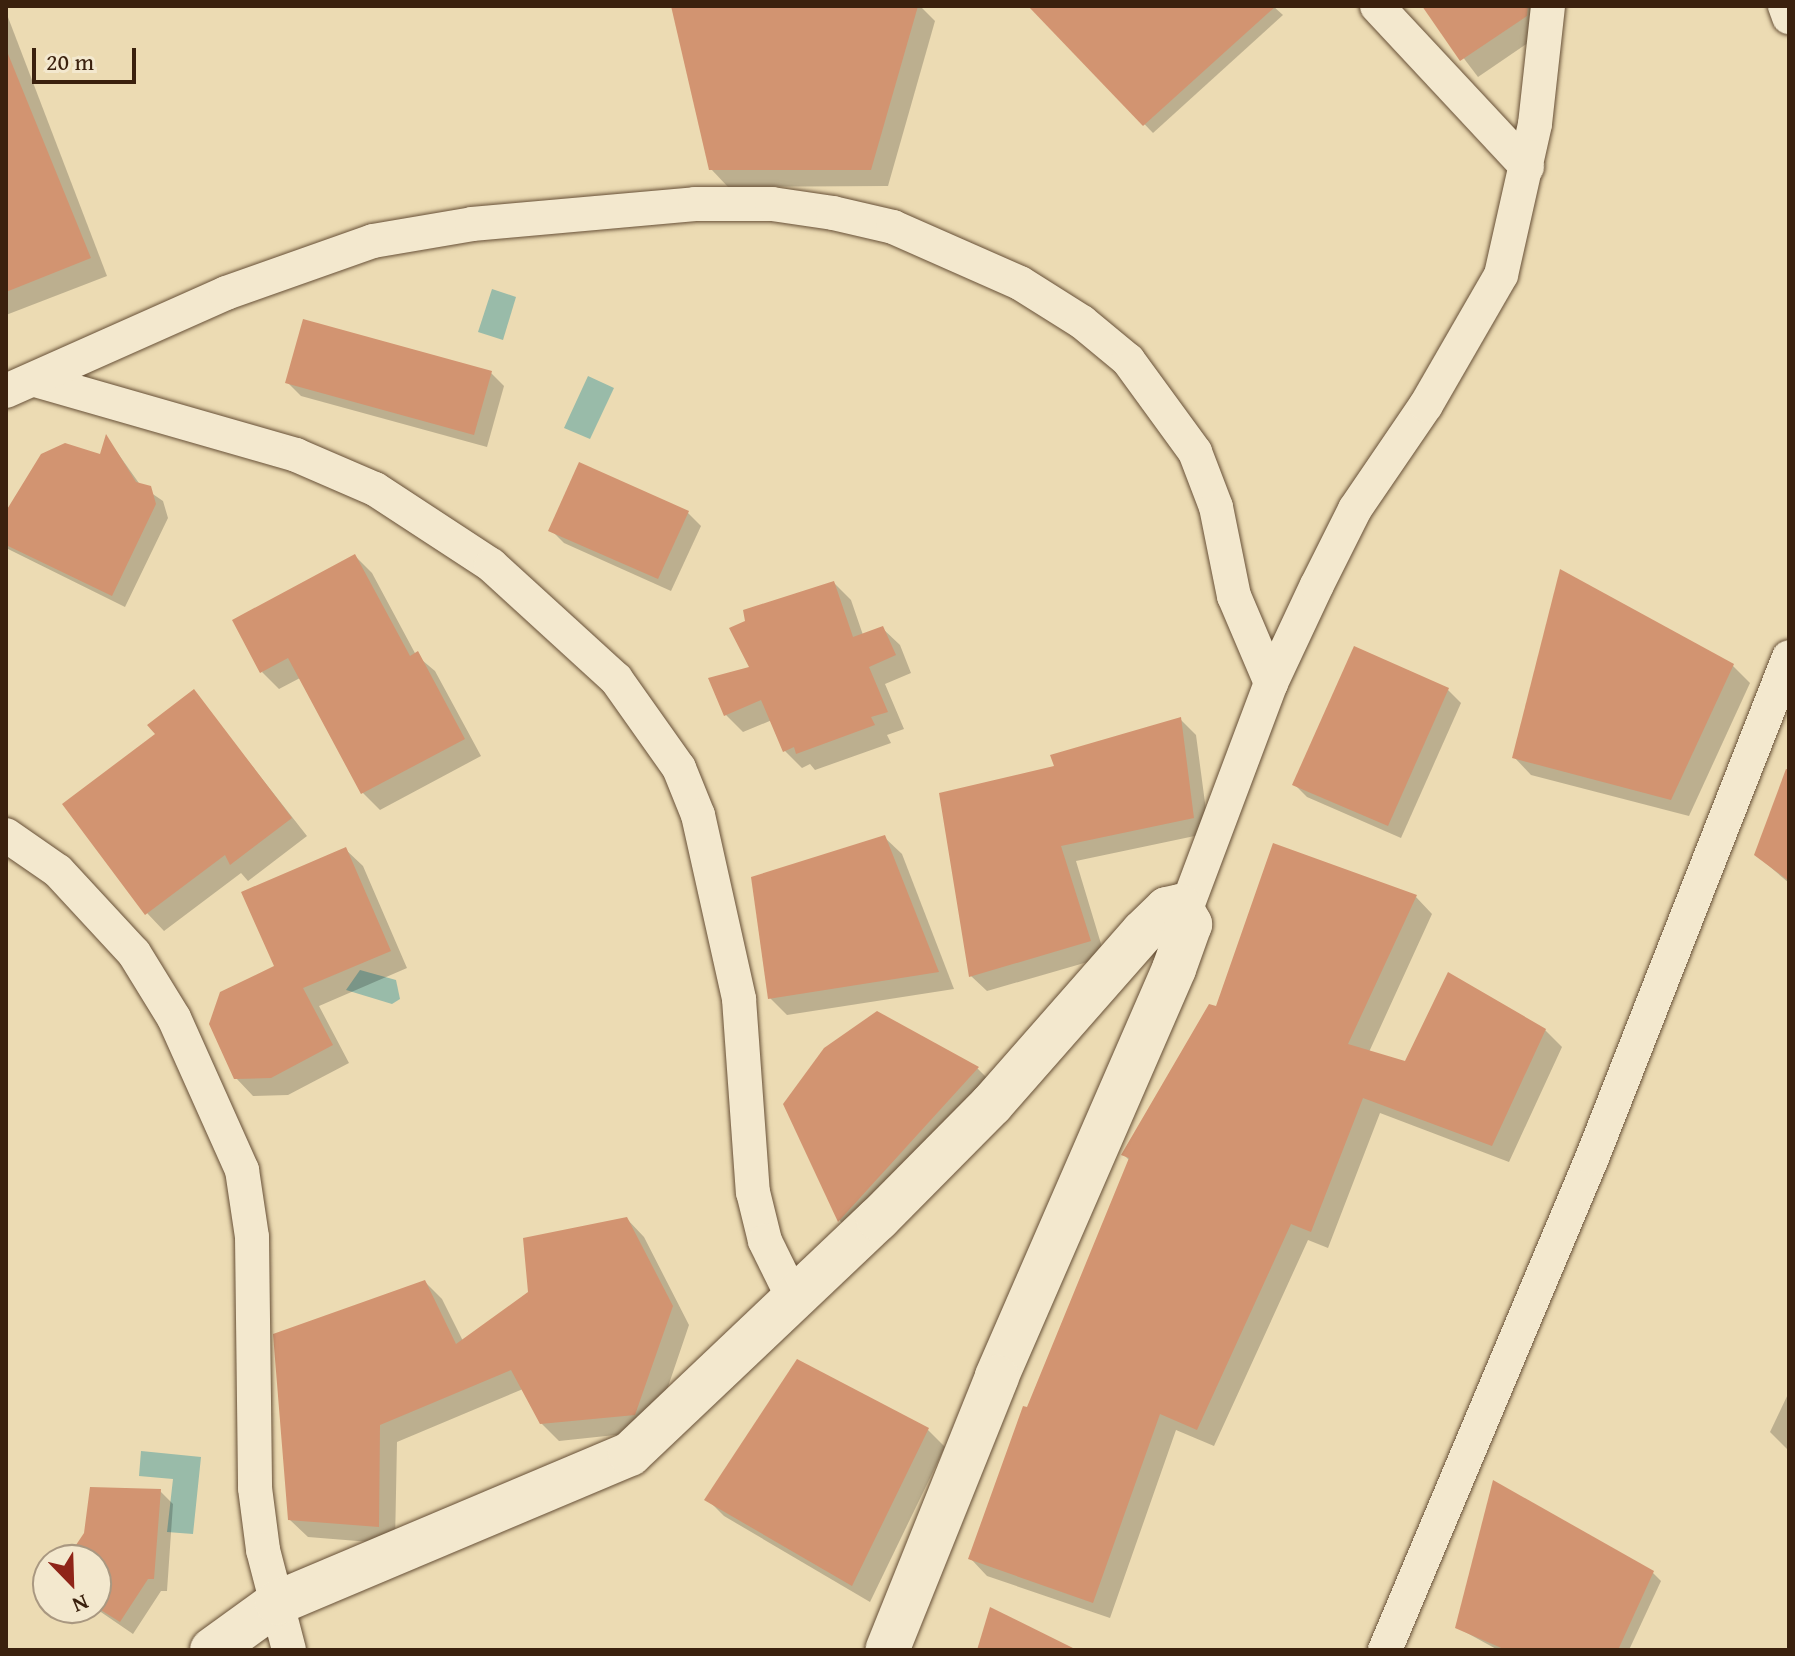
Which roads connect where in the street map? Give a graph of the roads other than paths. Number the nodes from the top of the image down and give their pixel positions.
1 (1377, 6) edge
2 (1548, 6) edge
3 (1785, 6) edge
4 (1789, 17) edge
5 (1527, 167) junction
6 (20, 386) edge
7 (1789, 657) edge
8 (1271, 683) junction
9 (6, 835) edge
10 (1186, 909) junction
11 (795, 1302) junction
12 (277, 1603) junction
13 (212, 1650) edge
14 (289, 1650) edge
15 (887, 1650) edge
16 (1385, 1650) edge

1 - 5 street
2 - 5 street
3 - 4 street
5 - 8 street
6 - 8 street
6 - 11 street
7 - 16 street
8 - 10 street
9 - 12 street
10 - 11 street
10 - 15 street
11 - 12 street
12 - 13 street
12 - 14 street

